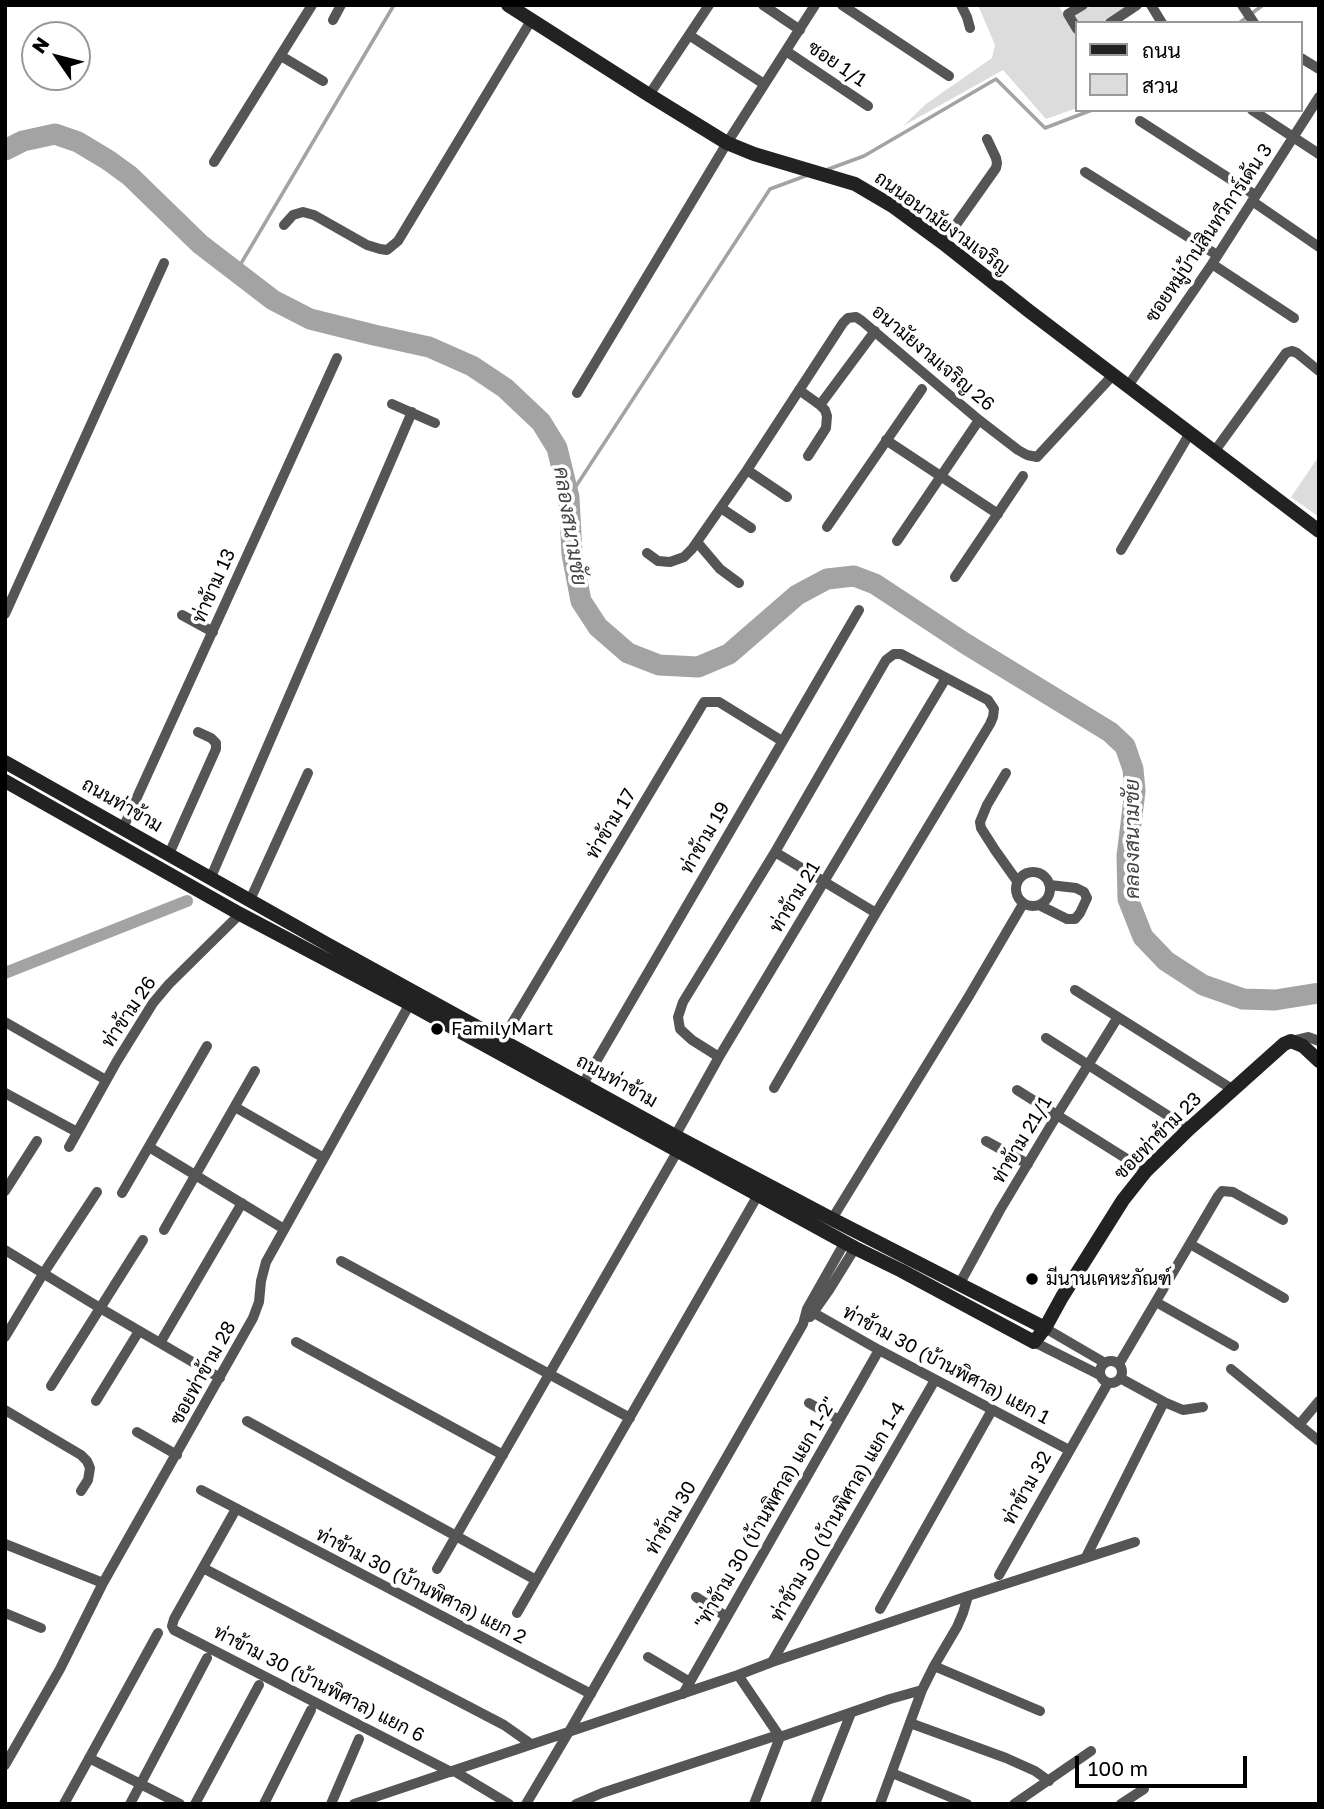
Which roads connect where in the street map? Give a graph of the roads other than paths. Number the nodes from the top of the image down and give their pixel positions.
1 (312, 5) edge
2 (341, 5) edge
3 (508, 5) edge
4 (709, 5) edge
5 (762, 5) edge
6 (815, 5) edge
7 (842, 5) edge
8 (961, 5) edge
9 (1083, 5) edge
10 (1137, 5) edge
11 (1151, 5) edge
12 (1065, 10) edge
13 (532, 19) junction
14 (333, 20) dead end
15 (1113, 21) edge
16 (1161, 21) edge
17 (1076, 27) edge
18 (970, 28) dead end
19 (800, 30) junction
20 (689, 35) junction
21 (786, 51) junction
22 (281, 56) junction
23 (1303, 59) edge
24 (1319, 69) edge
25 (949, 76) dead end
26 (323, 81) dead end
27 (764, 85) junction
28 (649, 95) junction
29 (1319, 97) edge
30 (868, 106) dead end
31 (1255, 112) edge
32 (1140, 121) dead end
33 (1294, 138) junction
34 (987, 139) dead end
35 (727, 142) junction
36 (1319, 154) edge
37 (214, 162) dead end
38 (1085, 172) dead end
39 (1254, 198) junction
40 (284, 225) dead end
41 (943, 243) junction
42 (1319, 247) edge
43 (1214, 260) junction
44 (164, 263) dead end
45 (1294, 318) dead end
46 (875, 331) junction
47 (337, 358) dead end
48 (1319, 371) edge
49 (1113, 375) junction
50 (1128, 386) junction
51 (922, 389) dead end
52 (799, 390) junction
53 (577, 393) dead end
54 (392, 404) dead end
55 (820, 405) junction
56 (412, 412) junction
57 (979, 420) junction
58 (435, 423) dead end
59 (1190, 433) junction
60 (886, 440) junction
61 (1214, 452) junction
62 (808, 456) dead end
63 (747, 470) junction
64 (940, 476) junction
65 (1023, 476) dead end
66 (788, 497) dead end
67 (721, 509) junction
68 (998, 514) junction
69 (827, 527) dead end
70 (751, 528) dead end
71 (1319, 531) edge
72 (697, 541) junction
73 (897, 541) dead end
74 (1121, 550) dead end
75 (647, 553) dead end
76 (955, 577) dead end
77 (739, 583) dead end
78 (859, 610) dead end
79 (5, 614) edge
80 (182, 615) dead end
81 (213, 632) junction
82 (946, 678) junction
83 (198, 732) dead end
84 (782, 741) junction
85 (5, 762) edge
86 (308, 773) dead end
87 (1006, 774) dead end
88 (5, 781) edge
89 (123, 828) junction
90 (775, 852) junction
91 (169, 853) junction
92 (211, 877) junction
93 (1017, 881) junction
94 (824, 882) junction
95 (1050, 885) junction
96 (250, 900) junction
97 (1023, 904) junction
98 (1039, 905) junction
99 (876, 913) junction
100 (240, 914) junction
101 (1075, 990) dead end
102 (413, 998) junction
103 (1118, 1017) junction
104 (5, 1022) edge
105 (1046, 1038) dead end
106 (502, 1040) junction
107 (1292, 1041) junction
108 (1319, 1041) edge
109 (207, 1046) dead end
110 (719, 1058) junction
111 (1319, 1061) edge
112 (1088, 1065) junction
113 (255, 1071) dead end
114 (106, 1080) junction
115 (583, 1084) junction
116 (774, 1088) dead end
117 (1232, 1089) junction
118 (1017, 1090) dead end
119 (5, 1093) edge
120 (235, 1107) junction
121 (1056, 1115) junction
122 (1189, 1129) junction
123 (77, 1132) junction
124 (675, 1136) junction
125 (37, 1141) dead end
126 (986, 1141) dead end
127 (69, 1147) dead end
128 (149, 1147) junction
129 (677, 1152) junction
130 (324, 1158) junction
131 (1028, 1164) junction
132 (1146, 1171) junction
133 (196, 1175) junction
134 (5, 1191) edge
135 (97, 1192) dead end
136 (122, 1193) dead end
137 (758, 1195) junction
138 (242, 1203) junction
139 (832, 1219) junction
140 (1283, 1220) dead end
141 (284, 1229) junction
142 (164, 1230) dead end
143 (143, 1240) dead end
144 (1190, 1244) junction
145 (850, 1245) junction
146 (5, 1250) edge
147 (341, 1261) dead end
148 (43, 1274) junction
149 (960, 1283) junction
150 (1284, 1298) dead end
151 (1156, 1302) junction
152 (100, 1308) junction
153 (811, 1311) junction
154 (1045, 1328) junction
155 (139, 1331) junction
156 (5, 1337) edge
157 (296, 1342) dead end
158 (1034, 1342) junction
159 (160, 1343) junction
160 (1234, 1346) dead end
161 (879, 1350) junction
162 (1105, 1363) junction
163 (1119, 1364) junction
164 (1231, 1369) dead end
165 (549, 1374) junction
166 (220, 1378) junction
167 (1120, 1378) junction
168 (1104, 1379) junction
169 (935, 1380) junction
170 (51, 1386) dead end
171 (96, 1401) dead end
172 (1319, 1401) edge
173 (1164, 1402) junction
174 (809, 1403) dead end
175 (1203, 1407) dead end
176 (5, 1410) edge
177 (992, 1410) junction
178 (630, 1418) junction
179 (839, 1420) junction
180 (247, 1422) dead end
181 (1299, 1425) junction
182 (137, 1432) dead end
183 (1319, 1441) edge
184 (1069, 1451) junction
185 (177, 1455) junction
186 (503, 1455) junction
187 (201, 1490) dead end
188 (82, 1491) dead end
189 (236, 1509) junction
190 (457, 1535) junction
191 (1135, 1542) dead end
192 (5, 1544) edge
193 (1086, 1557) junction
194 (203, 1568) junction
195 (437, 1569) dead end
196 (999, 1575) dead end
197 (536, 1580) junction
198 (103, 1583) junction
199 (968, 1596) junction
200 (696, 1597) dead end
201 (880, 1609) dead end
202 (5, 1613) edge
203 (517, 1613) dead end
204 (727, 1617) junction
205 (41, 1628) dead end
206 (158, 1633) dead end
207 (648, 1657) dead end
208 (207, 1658) dead end
209 (772, 1662) junction
210 (934, 1666) junction
211 (738, 1675) junction
212 (690, 1682) junction
213 (259, 1685) dead end
214 (922, 1690) junction
215 (591, 1694) junction
216 (683, 1694) junction
217 (311, 1710) dead end
218 (1040, 1711) dead end
219 (852, 1713) junction
220 (910, 1723) junction
221 (570, 1730) junction
222 (779, 1736) junction
223 (359, 1739) dead end
224 (531, 1744) junction
225 (1091, 1751) dead end
226 (89, 1758) junction
227 (5, 1765) edge
228 (453, 1771) junction
229 (892, 1773) junction
230 (1049, 1781) junction
231 (140, 1783) junction
232 (1144, 1788) dead end
233 (64, 1804) edge
234 (130, 1804) edge
235 (180, 1804) edge
236 (195, 1804) edge
237 (264, 1804) edge
238 (331, 1804) edge
239 (354, 1804) edge
240 (509, 1804) edge
241 (526, 1804) edge
242 (576, 1804) edge
243 (754, 1804) edge
244 (815, 1804) edge
245 (880, 1804) edge
246 (967, 1804) edge
247 (1014, 1804) edge
248 (1121, 1804) edge

1 - 22 street
2 - 14 street
3 - 13 street, ถนนอนามัยงามเจริญ
4 - 20 street
5 - 19 street
6 - 19 street
7 - 25 street
8 - 18 street
9 - 12 street
10 - 15 street
11 - 16 street
12 - 17 street
13 - 28 street, ถนนอนามัยงามเจริญ
13 - 40 street
19 - 21 street
20 - 27 street
20 - 28 street
21 - 27 street
21 - 30 street, ซอย 1/1
22 - 26 street
22 - 37 street
23 - 24 street
27 - 35 street
28 - 35 street, ถนนอนามัยงามเจริญ
29 - 33 street, ซอยหมู่บ้าน่สินทวีการ์เด้น 3
31 - 33 street
32 - 39 street
33 - 36 street
33 - 39 street, ซอยหมู่บ้าน่สินทวีการ์เด้น 3
34 - 41 street
35 - 41 street, ถนนอนามัยงามเจริญ
35 - 53 street
38 - 43 street
39 - 42 street
39 - 43 street, ซอยหมู่บ้าน่สินทวีการ์เด้น 3
41 - 49 street, ถนนอนามัยงามเจริญ
43 - 45 street
43 - 50 street, ซอยหมู่บ้าน่สินทวีการ์เด้น 3
44 - 79 street
46 - 52 street, อนามัยงามเจริญ 26
46 - 55 street
46 - 57 street, อนามัยงามเจริญ 26
47 - 81 street, ท่าข้าม 13
48 - 61 street
49 - 50 street, ถนนอนามัยงามเจริญ
49 - 57 street, อนามัยงามเจริญ 26
50 - 59 street, ถนนอนามัยงามเจริญ
51 - 60 street
52 - 55 street
52 - 63 street, อนามัยงามเจริญ 26
54 - 56 street
55 - 62 street
56 - 58 street
56 - 92 street
57 - 64 street
59 - 61 street, ถนนอนามัยงามเจริญ
59 - 74 street
60 - 64 street
60 - 69 street
61 - 71 street, ถนนอนามัยงามเจริญ
63 - 66 street
63 - 67 street, อนามัยงามเจริญ 26
64 - 68 street
64 - 73 street
65 - 68 street
67 - 70 street
67 - 72 street, อนามัยงามเจริญ 26
68 - 76 street
72 - 75 street, อนามัยงามเจริญ 26
72 - 77 street
78 - 84 street, ท่าข้าม 19
80 - 81 street
81 - 89 street, ท่าข้าม 13
82 - 90 street
82 - 94 street, ท่าข้าม 21
82 - 99 street
83 - 91 street
84 - 106 street, ท่าข้าม 17
84 - 115 street, ท่าข้าม 19
85 - 89 street, ถนนท่าข้าม
86 - 96 street
87 - 93 street
88 - 100 street, ถนนท่าข้าม
89 - 91 street, ถนนท่าข้าม
90 - 94 street
90 - 110 street
91 - 92 street, ถนนท่าข้าม
92 - 96 street, ถนนท่าข้าม
93 - 95 street
93 - 97 street
94 - 99 street
94 - 110 street, ท่าข้าม 21
95 - 98 street
95 - 98 street
96 - 102 street, ถนนท่าข้าม
97 - 98 street
97 - 139 street
99 - 116 street
100 - 102 street, ถนนท่าข้าม
100 - 114 street, ท่าข้าม 26
101 - 103 street
102 - 106 street, ถนนท่าข้าม
102 - 129 street, ถนนท่าข้าม
102 - 130 street, ซอยท่าข้าม 28
103 - 112 street, ท่าข้าม 21/1
103 - 117 street
104 - 114 street
105 - 112 street
106 - 115 street, ถนนท่าข้าม
107 - 108 street
107 - 111 street
107 - 117 street, ซอยท่าข้าม 23
109 - 128 street
110 - 124 street, ท่าข้าม 21
112 - 121 street, ท่าข้าม 21/1
112 - 122 street
113 - 120 street
114 - 123 street, ท่าข้าม 26
115 - 124 street, ถนนท่าข้าม
117 - 122 street, ซอยท่าข้าม 23
118 - 121 street
119 - 123 street
120 - 130 street
120 - 133 street
121 - 131 street, ท่าข้าม 21/1
121 - 132 street
122 - 132 street, ซอยท่าข้าม 23
123 - 127 street, ท่าข้าม 26
124 - 139 street, ถนนท่าข้าม
125 - 134 street
126 - 131 street
128 - 133 street
128 - 136 street
129 - 137 street, ถนนท่าข้าม
129 - 165 street
130 - 141 street, ซอยท่าข้าม 28
131 - 149 street, ท่าข้าม 21/1
132 - 154 street, ซอยท่าข้าม 23
133 - 138 street
133 - 142 street
135 - 148 street
137 - 145 street, ถนนท่าข้าม
137 - 178 street
138 - 141 street
138 - 159 street
139 - 149 street, ถนนท่าข้าม
140 - 144 street
141 - 166 street, ซอยท่าข้าม 28
143 - 152 street
144 - 150 street
144 - 151 street
145 - 153 street, ท่าข้าม 30
145 - 158 street, ถนนท่าข้าม
146 - 148 street
147 - 165 street
148 - 152 street
148 - 156 street
149 - 154 street, ถนนท่าข้าม
151 - 160 street
151 - 163 street
152 - 155 street
152 - 170 street
153 - 161 street, ท่าข้าม 30 (บ้านพิศาล) แยก 1
153 - 215 street, ท่าข้าม 30
154 - 158 street, ซอยท่าข้าม 23
154 - 162 street, ถนนท่าข้าม
155 - 159 street
155 - 171 street
157 - 186 street
158 - 168 street, ถนนท่าข้าม
159 - 166 street
161 - 169 street, ท่าข้าม 30 (บ้านพิศาล) แยก 1
161 - 179 street, "ท่าข้าม 30 (บ้านพิศาล) แยก 1-2"
162 - 163 street
162 - 168 street
163 - 167 street
164 - 181 street
165 - 178 street
165 - 186 street
166 - 185 street, ซอยท่าข้าม 28
167 - 168 street
167 - 173 street
168 - 184 street, ท่าข้าม 32
169 - 177 street, ท่าข้าม 30 (บ้านพิศาล) แยก 1
169 - 209 street, ท่าข้าม 30 (บ้านพิศาล) แยก 1-4
172 - 181 street
173 - 175 street
173 - 193 street
174 - 179 street
176 - 188 street
177 - 184 street, ท่าข้าม 30 (บ้านพิศาล) แยก 1
177 - 201 street
178 - 197 street
179 - 204 street, "ท่าข้าม 30 (บ้านพิศาล) แยก 1-2"
180 - 190 street
181 - 183 street
182 - 185 street
184 - 196 street, ท่าข้าม 32
185 - 198 street, ซอยท่าข้าม 28
186 - 190 street
187 - 189 street, ท่าข้าม 30 (บ้านพิศาล) แยก 2
189 - 194 street
189 - 215 street, ท่าข้าม 30 (บ้านพิศาล) แยก 2
190 - 195 street
190 - 197 street
191 - 193 street
192 - 198 street
193 - 199 street
194 - 224 street
194 - 228 street, ท่าข้าม 30 (บ้านพิศาล) แยก 6
197 - 203 street
198 - 227 street, ซอยท่าข้าม 28
199 - 209 street
199 - 210 street
200 - 204 street
202 - 205 street
204 - 212 street, "ท่าข้าม 30 (บ้านพิศาล) แยก 1-2"
206 - 226 street
207 - 212 street
208 - 231 street
209 - 211 street
210 - 214 street
210 - 218 street
211 - 216 street
211 - 222 street
212 - 216 street, "ท่าข้าม 30 (บ้านพิศาล) แยก 1-2"
213 - 236 street
214 - 219 street
214 - 220 street
215 - 221 street, ท่าข้าม 30
216 - 221 street
217 - 237 street
219 - 222 street
219 - 244 street
220 - 229 street
220 - 230 street
221 - 224 street
221 - 241 street, ท่าข้าม 30
222 - 242 street
222 - 243 street
223 - 238 street
224 - 228 street
225 - 230 street
226 - 231 street
226 - 233 street
228 - 239 street
228 - 240 street, ท่าข้าม 30 (บ้านพิศาล) แยก 6
229 - 245 street
229 - 246 street
230 - 247 street
231 - 234 street
231 - 235 street
232 - 248 street

